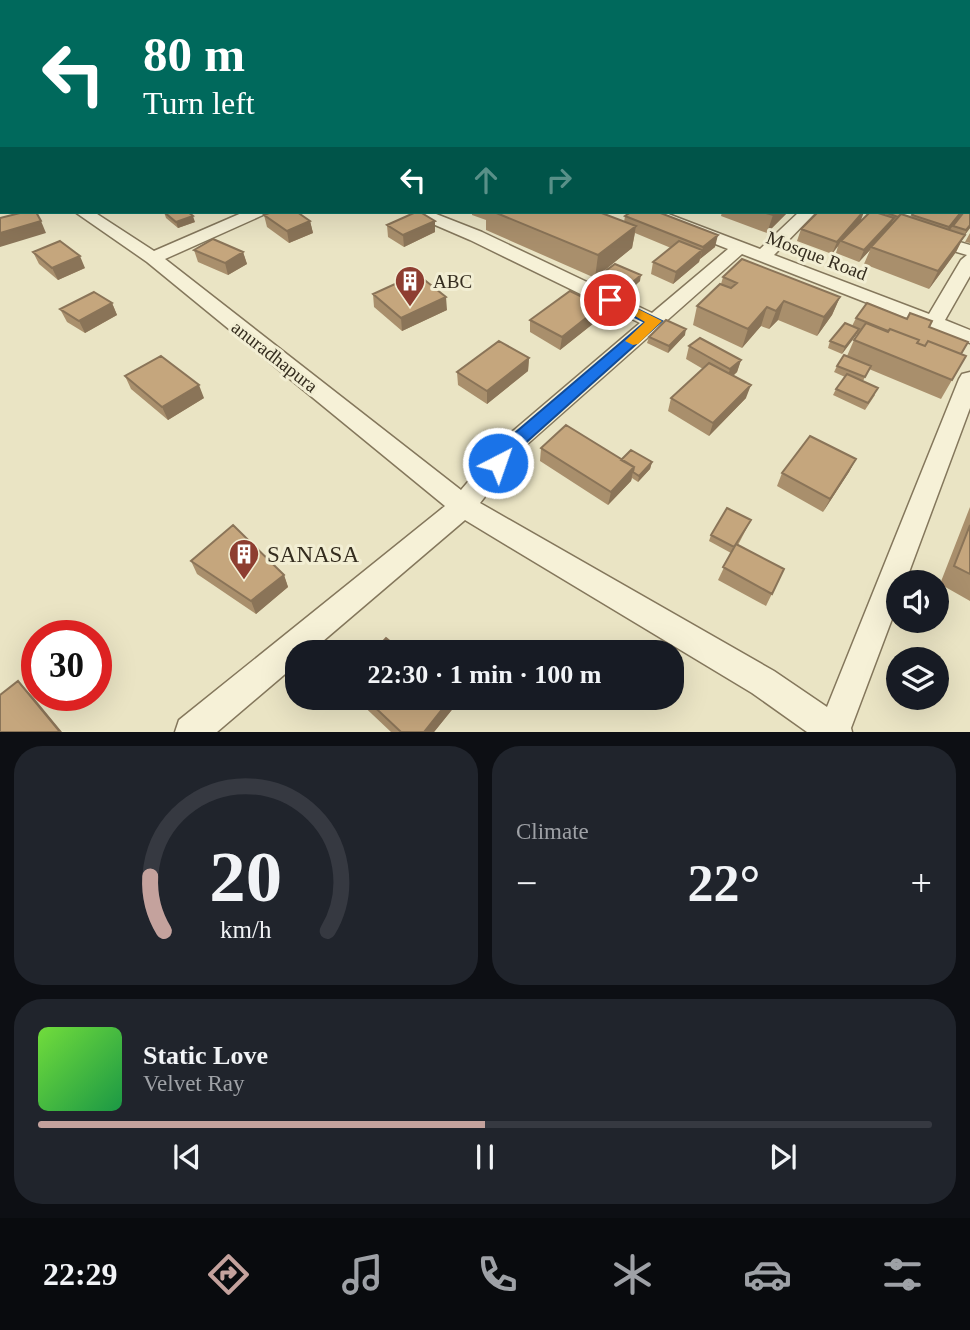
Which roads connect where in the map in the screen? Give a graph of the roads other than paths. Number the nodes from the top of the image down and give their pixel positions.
1 (86, 214) edge
2 (252, 214) edge
3 (423, 214) edge
4 (654, 214) edge
5 (805, 214) edge
6 (910, 232) edge
7 (970, 251) edge
8 (751, 252) junction
9 (153, 258) junction
10 (970, 260) edge
11 (655, 321) junction
12 (934, 323) junction
13 (970, 337) edge
14 (970, 379) edge
15 (463, 506) junction
16 (835, 731) edge
17 (191, 732) edge

1 - 9 street, anuradhapura
2 - 9 street
3 - 11 street
4 - 8 street, Mosque Road
5 - 8 street
6 - 7 street
8 - 11 street
8 - 12 street, Mosque Road
9 - 15 street, anuradhapura
10 - 12 street
11 - 15 street
12 - 13 street, Mosque Road
14 - 16 street
15 - 16 street, anuradhapura
15 - 17 street

